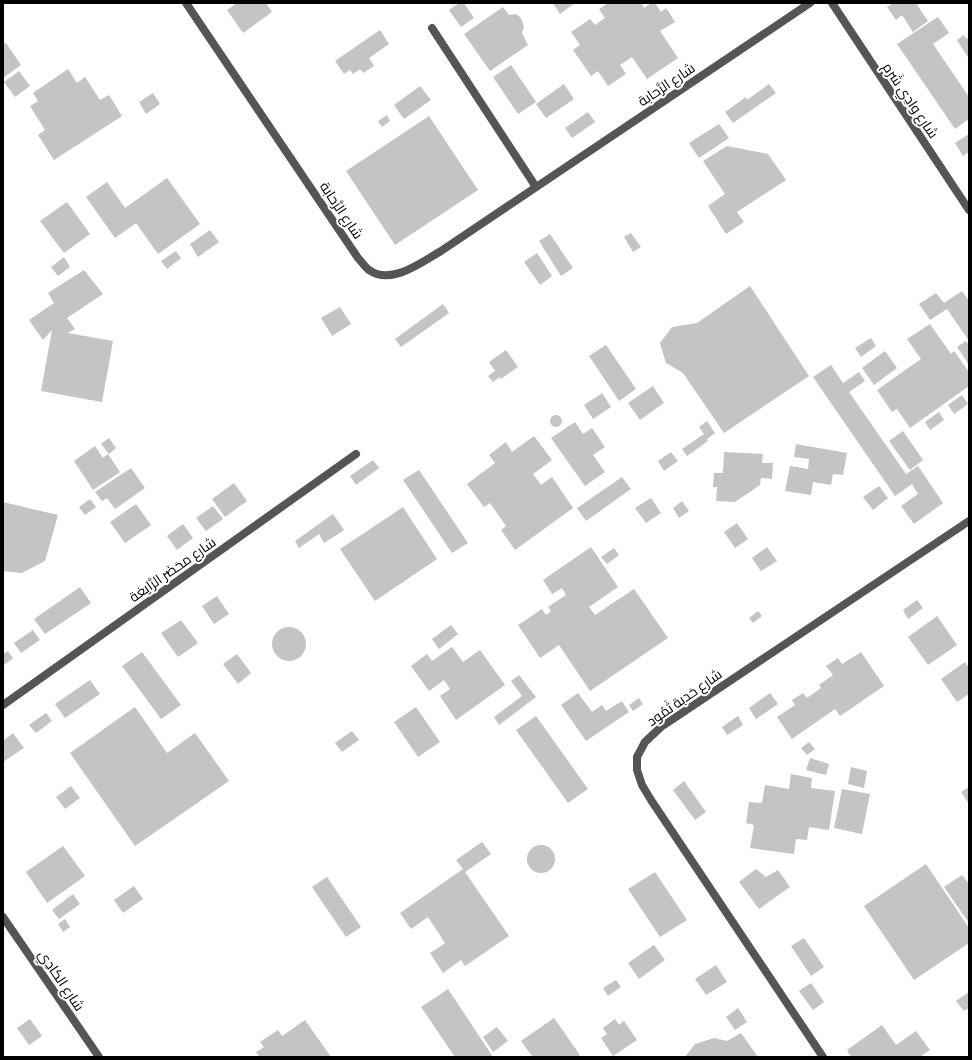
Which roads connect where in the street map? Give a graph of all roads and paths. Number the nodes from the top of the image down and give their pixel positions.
1 (186, 3) edge
2 (810, 3) edge
3 (832, 3) edge
4 (432, 28) dead end
5 (536, 187) junction
6 (969, 210) edge
7 (356, 454) dead end
8 (969, 520) edge
9 (3, 705) edge
10 (3, 917) edge
11 (99, 1057) edge
12 (823, 1057) edge

1 - 5 street, شارع الرَّحابة
2 - 5 street, شارع الرَّحابة
3 - 6 street, شارع وادِي شَرم
4 - 5 street
7 - 9 street, شارع محَضَر الرَّايغة
8 - 12 street, شارع حَدبة ثَمُود
10 - 11 street, شارع الكادِي

